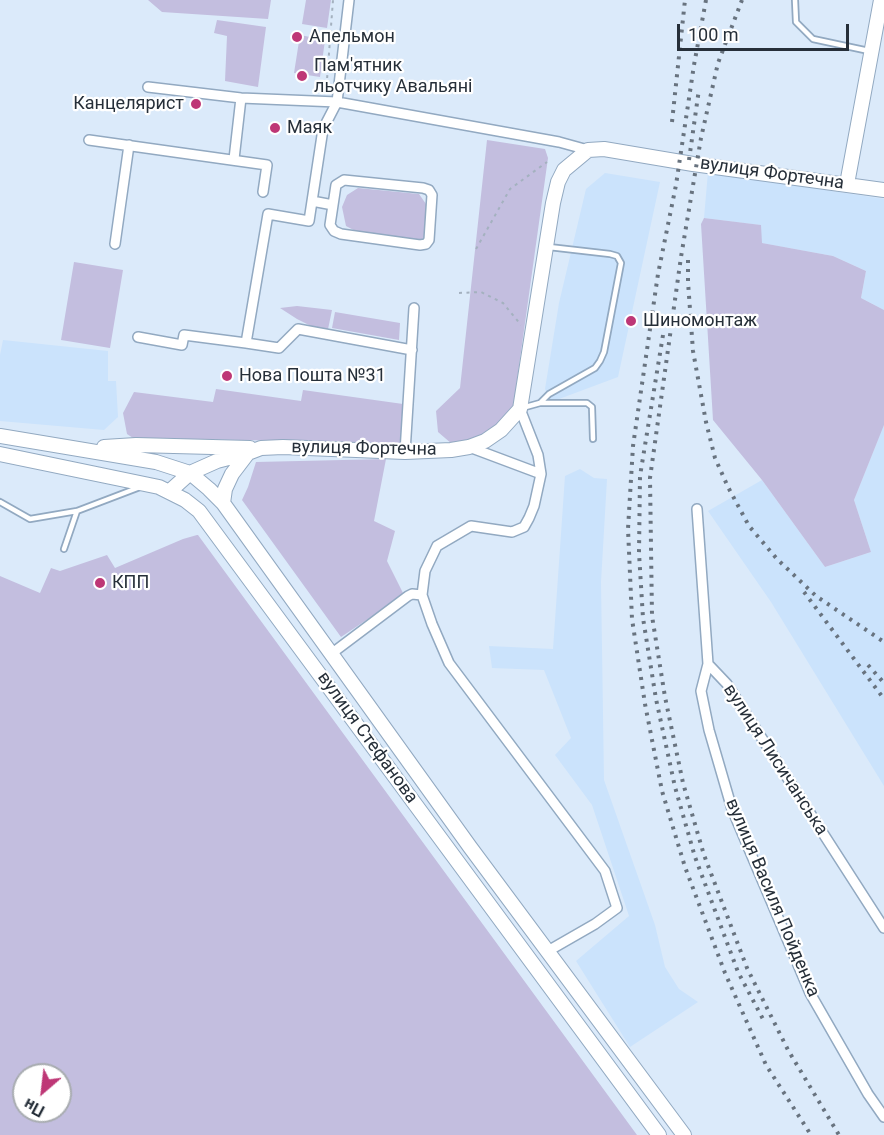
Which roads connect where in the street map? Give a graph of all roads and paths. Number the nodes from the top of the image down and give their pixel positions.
1 (333, 0) edge
2 (349, 0) edge
3 (795, 0) edge
4 (881, 0) edge
5 (880, 30) edge
6 (871, 52) junction
7 (148, 87) dead end
8 (241, 98) junction
9 (326, 102) junction
10 (337, 102) junction
11 (89, 140) dead end
12 (129, 145) junction
13 (588, 150) junction
14 (234, 159) junction
15 (547, 162) dead end
16 (847, 184) junction
17 (884, 190) edge
18 (263, 192) dead end
19 (312, 201) junction
20 (333, 205) junction
21 (115, 244) dead end
22 (546, 247) junction
23 (476, 249) dead end
24 (459, 293) dead end
25 (414, 308) dead end
26 (138, 338) dead end
27 (532, 339) junction
28 (246, 343) junction
29 (412, 350) junction
30 (540, 403) junction
31 (520, 409) junction
32 (0, 436) edge
33 (593, 439) dead end
34 (469, 447) junction
35 (79, 449) junction
36 (255, 450) junction
37 (405, 452) junction
38 (0, 454) edge
39 (190, 473) junction
40 (542, 474) junction
41 (148, 484) junction
42 (170, 491) junction
43 (0, 502) edge
44 (223, 503) junction
45 (697, 509) dead end
46 (77, 512) junction
47 (64, 549) dead end
48 (422, 595) junction
49 (331, 654) junction
50 (708, 664) junction
51 (884, 928) edge
52 (548, 951) junction
53 (884, 1117) edge
54 (659, 1135) edge
55 (684, 1135) edge

1 - 9 path
2 - 10 street
3 - 6 lane
4 - 5 main road
5 - 6 main road
6 - 16 main road
7 - 8 street, вулиця Фортечна
8 - 9 street, вулиця Фортечна
8 - 14 street
9 - 10 street, вулиця Фортечна
10 - 13 street, вулиця Фортечна
10 - 19 street
11 - 12 street
12 - 14 street
12 - 21 street
13 - 16 main road, вулиця Фортечна
13 - 22 main road
14 - 18 street
15 - 23 path
16 - 17 main road, вулиця Фортечна
19 - 20 street
19 - 28 street
20 - 20 street
22 - 27 main road
22 - 30 lane
24 - 27 path
25 - 29 street
26 - 28 street
27 - 31 main road
28 - 29 street
29 - 37 street
30 - 31 lane
30 - 33 lane
31 - 34 main road, вулиця Фортечна
31 - 40 street
32 - 35 main road
34 - 37 main road, вулиця Фортечна
34 - 40 street
35 - 36 main road
35 - 39 main road
36 - 37 main road, вулиця Фортечна
36 - 39 main road, вулиця Фортечна
36 - 44 main road
38 - 41 main road, вулиця Стефанова
39 - 42 main road, вулиця Фортечна
39 - 44 main road, вулиця Стефанова
40 - 48 street
41 - 42 main road, вулиця Стефанова
41 - 46 lane
42 - 54 main road, вулиця Стефанова
43 - 46 lane
44 - 49 main road, вулиця Стефанова
45 - 50 street
46 - 47 lane
48 - 49 street
48 - 52 street
49 - 52 main road, вулиця Стефанова
50 - 51 street, вулиця Лисичанська
50 - 53 street, вулиця Василя Пойденка
52 - 55 main road, вулиця Стефанова

